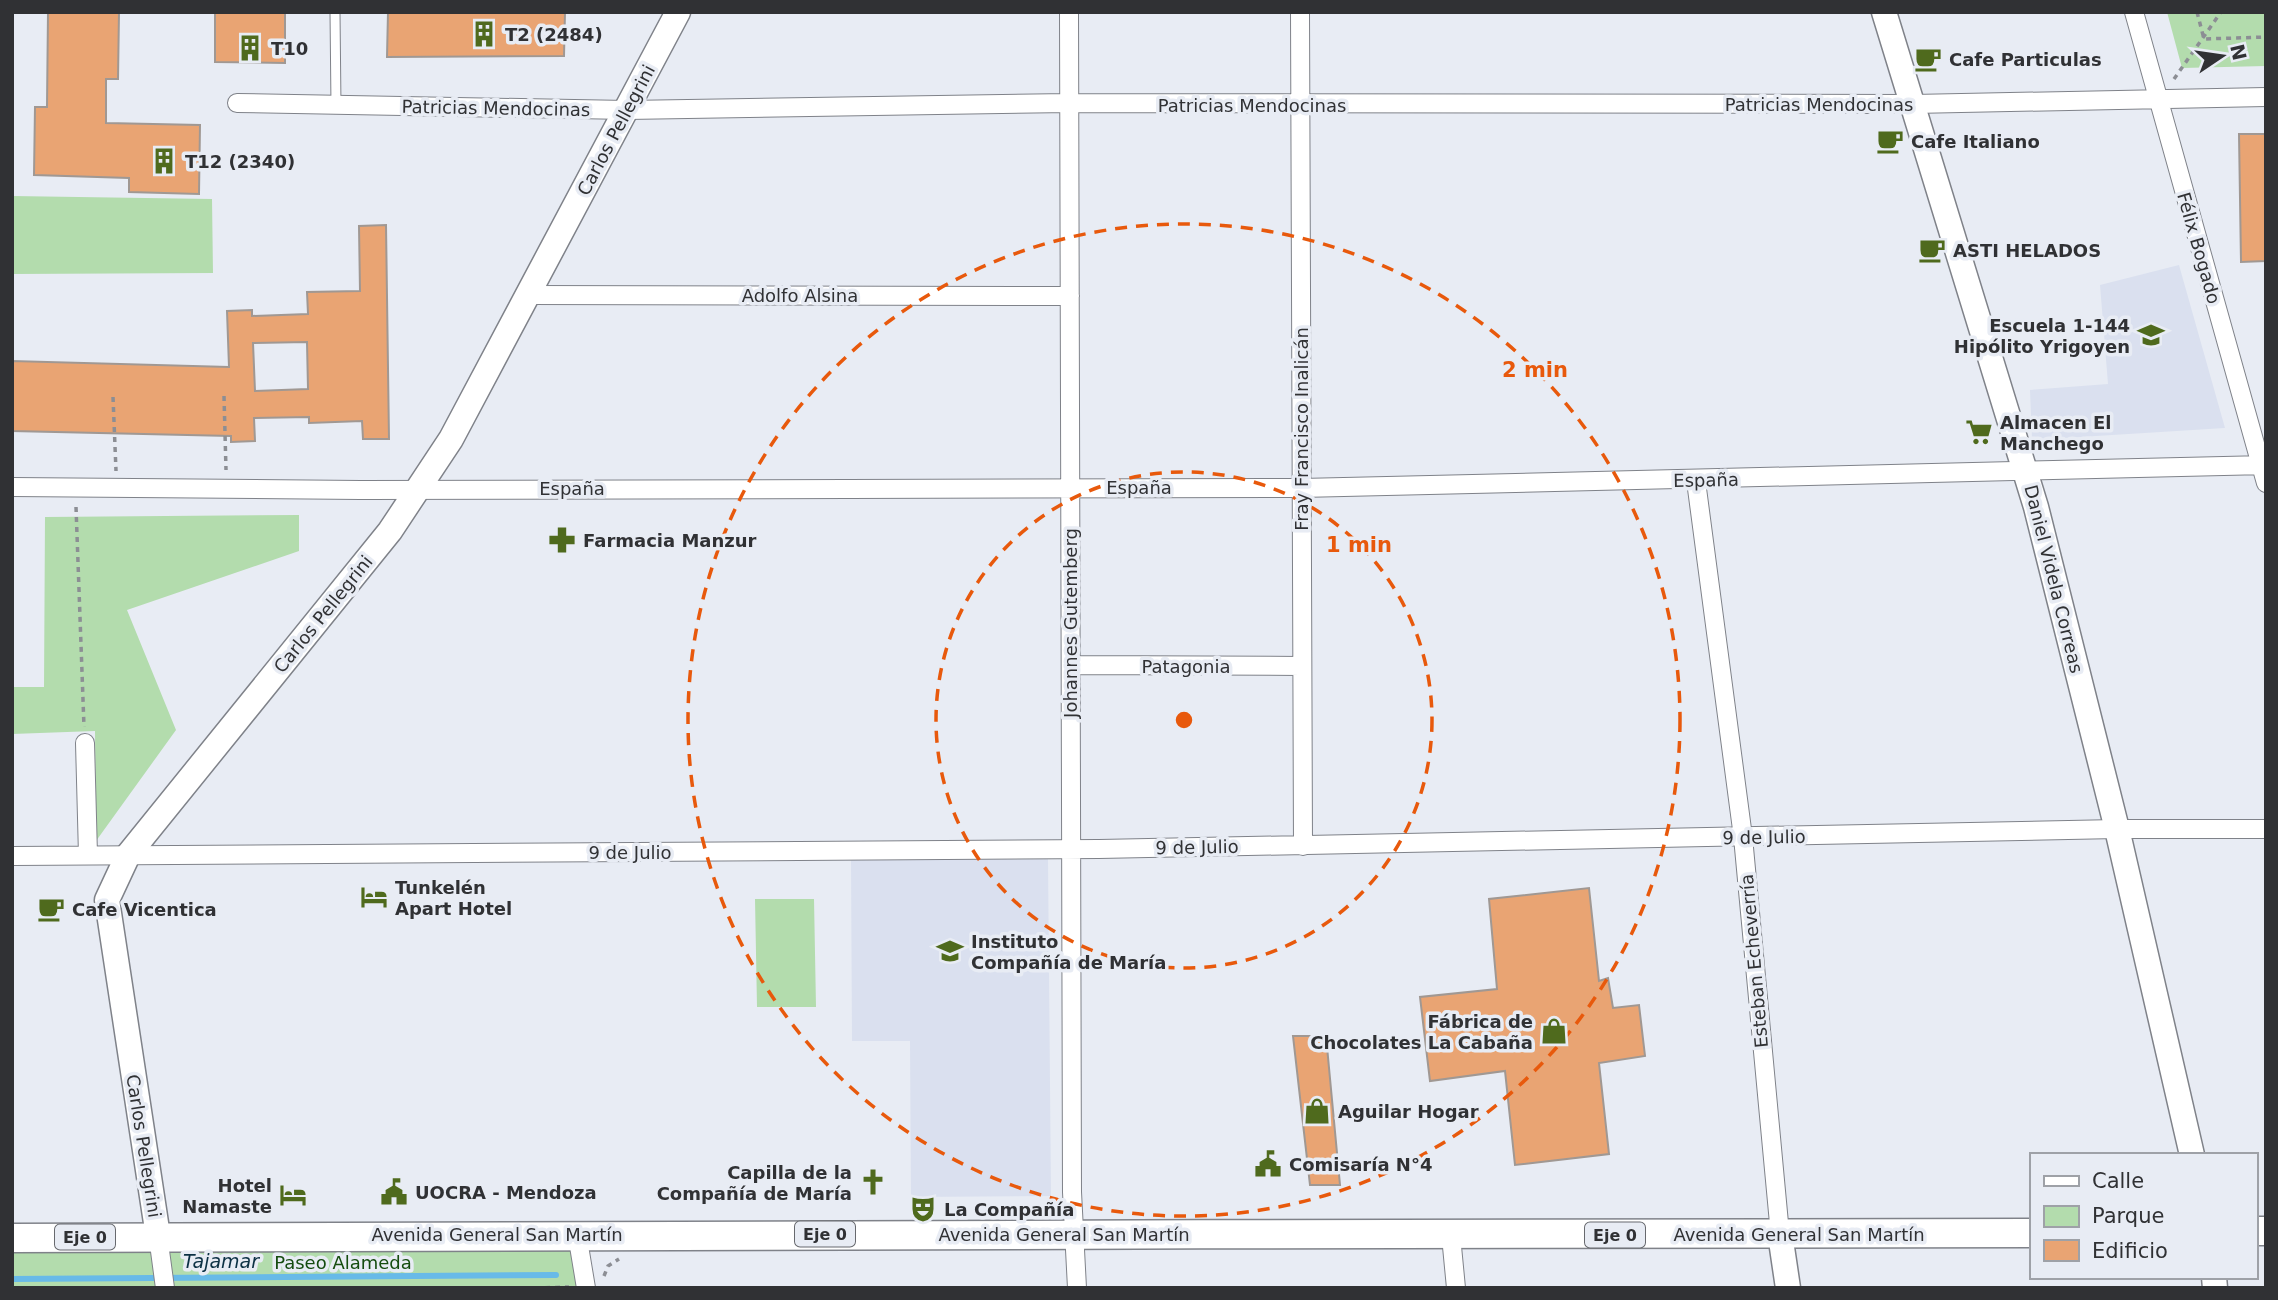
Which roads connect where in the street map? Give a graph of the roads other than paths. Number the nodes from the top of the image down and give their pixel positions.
1 (335, 12) edge
2 (678, 12) edge
3 (1069, 12) edge
4 (1300, 12) edge
5 (1884, 12) edge
6 (2134, 12) edge
7 (2266, 97) edge
8 (2158, 100) junction
9 (237, 103) dead end
10 (1069, 103) junction
11 (1913, 104) junction
12 (336, 106) junction
13 (1300, 106) junction
14 (627, 110) junction
15 (529, 295) junction
16 (1070, 296) junction
17 (2263, 465) edge
18 (2026, 473) junction
19 (1696, 481) junction
20 (2266, 483) edge
21 (1069, 486) junction
22 (12, 488) edge
23 (1301, 488) junction
24 (419, 490) junction
25 (1071, 665) junction
26 (1302, 666) junction
27 (85, 743) road end
28 (2117, 829) junction
29 (2266, 829) edge
30 (1742, 837) junction
31 (1303, 846) junction
32 (1071, 849) junction
33 (88, 855) junction
34 (128, 855) junction
35 (12, 856) edge
36 (2192, 1153) edge
37 (2030, 1233) edge
38 (577, 1234) junction
39 (1072, 1234) junction
40 (1780, 1234) junction
41 (158, 1236) junction
42 (1451, 1236) junction
43 (12, 1238) edge
44 (165, 1288) edge
45 (586, 1288) edge
46 (1077, 1288) edge
47 (1456, 1288) edge
48 (1788, 1288) edge

1 - 12 lane
2 - 14 street, Carlos Pellegrini
3 - 10 street, Johannes Gutemberg
4 - 13 street, Fray Francisco Inalicán
5 - 11 street, Daniel Videla Correas
6 - 8 street, Félix Bogado
7 - 8 street, Patricias Mendocinas
8 - 11 street, Patricias Mendocinas
8 - 17 street, Félix Bogado
9 - 12 street, Patricias Mendocinas
10 - 13 street, Patricias Mendocinas
10 - 14 street, Patricias Mendocinas
10 - 16 street, Johannes Gutemberg
11 - 13 street, Patricias Mendocinas
11 - 18 street, Daniel Videla Correas
12 - 14 street, Patricias Mendocinas
13 - 23 street, Fray Francisco Inalicán
14 - 15 street, Carlos Pellegrini
15 - 16 street, Adolfo Alsina
15 - 24 street, Carlos Pellegrini
16 - 21 street, Johannes Gutemberg
17 - 18 street, España
17 - 20 street, Félix Bogado
18 - 19 street, España
18 - 28 street, Daniel Videla Correas
19 - 23 street, España
19 - 30 street, Esteban Echeverría
21 - 23 street, España
21 - 24 street, España
21 - 25 street, Johannes Gutemberg
22 - 24 street, España
23 - 26 street, Fray Francisco Inalicán
24 - 34 street, Carlos Pellegrini
25 - 26 street, Patagonia
25 - 32 street, Johannes Gutemberg
26 - 31 street, Fray Francisco Inalicán
27 - 33 street
28 - 29 street, 9 de Julio
28 - 30 street, 9 de Julio
28 - 36 street, Daniel Videla Correas
30 - 31 street, 9 de Julio
30 - 40 street, Esteban Echeverría
31 - 32 street, 9 de Julio
32 - 34 street, 9 de Julio
32 - 39 street, Johannes Gutemberg
33 - 34 street, 9 de Julio
33 - 35 street
34 - 41 street, Carlos Pellegrini
37 - 40 main road, Avenida General San Martín / Eje 0
38 - 39 main road, Avenida General San Martín / Eje 0
38 - 41 main road, Avenida General San Martín / Eje 0
38 - 45 street
39 - 42 main road, Avenida General San Martín / Eje 0
39 - 46 street, Johannes Gutemberg
40 - 42 main road, Avenida General San Martín / Eje 0
40 - 48 street
41 - 43 main road, Avenida General San Martín / Eje 0
41 - 44 street
42 - 47 street

